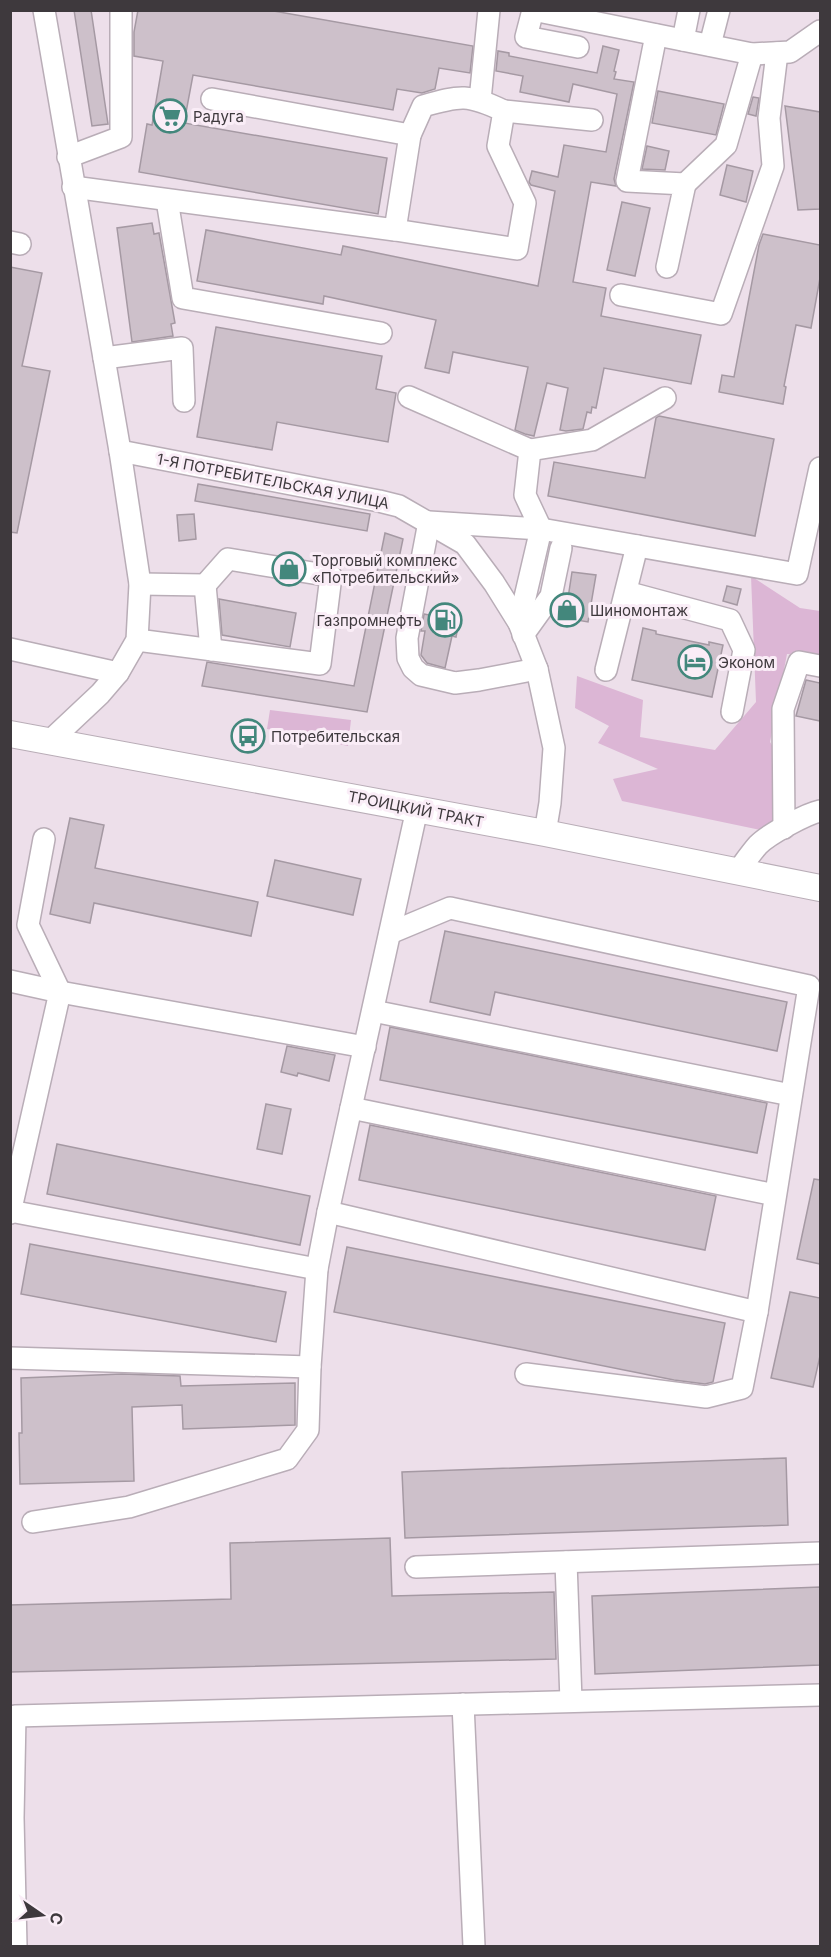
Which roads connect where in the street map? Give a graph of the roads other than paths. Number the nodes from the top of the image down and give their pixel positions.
1 (121, 10) edge
2 (489, 10) edge
3 (533, 10) edge
4 (689, 10) edge
5 (719, 10) edge
6 (38, 11) edge
7 (820, 31) edge
8 (656, 35) junction
9 (682, 40) junction
10 (710, 45) junction
11 (578, 47) dead end
12 (777, 53) junction
13 (752, 54) junction
14 (212, 99) dead end
15 (480, 100) junction
16 (504, 111) junction
17 (592, 120) dead end
18 (410, 135) junction
19 (68, 157) junction
20 (685, 184) junction
21 (73, 188) junction
22 (167, 200) junction
23 (395, 230) junction
24 (668, 267) dead end
25 (621, 295) dead end
26 (381, 333) dead end
27 (104, 358) junction
28 (409, 398) dead end
29 (665, 398) dead end
30 (184, 401) dead end
31 (530, 450) junction
32 (120, 451) junction
33 (820, 468) edge
34 (429, 522) junction
35 (541, 529) junction
36 (637, 546) junction
37 (561, 548) dead end
38 (140, 584) junction
39 (205, 585) junction
40 (626, 592) junction
41 (521, 629) junction
42 (137, 640) junction
43 (10, 649) edge
44 (210, 650) junction
45 (820, 666) edge
46 (537, 669) junction
47 (606, 670) dead end
48 (118, 673) junction
49 (732, 712) dead end
50 (10, 734) edge
51 (50, 741) junction
52 (417, 809) junction
53 (820, 811) edge
54 (784, 828) junction
55 (545, 833) junction
56 (44, 839) dead end
57 (738, 871) junction
58 (820, 888) edge
59 (390, 933) junction
60 (10, 981) edge
61 (60, 992) junction
62 (373, 1011) junction
63 (365, 1047) junction
64 (791, 1095) junction
65 (351, 1108) junction
66 (775, 1195) junction
67 (11, 1212) edge
68 (328, 1212) junction
69 (317, 1269) junction
70 (757, 1312) junction
71 (10, 1358) edge
72 (310, 1367) junction
73 (526, 1374) dead end
74 (33, 1522) dead end
75 (820, 1553) edge
76 (566, 1562) junction
77 (416, 1567) dead end
78 (820, 1695) edge
79 (571, 1701) junction
80 (463, 1704) junction
81 (12, 1819) edge
82 (16, 1947) edge
83 (474, 1947) edge

1 - 19 street
2 - 15 street
3 - 8 street
3 - 11 street
4 - 9 street
5 - 10 street
6 - 19 street
7 - 12 street
8 - 9 street
8 - 20 street
9 - 10 street
10 - 13 street
12 - 13 street
12 - 25 street
13 - 20 street
14 - 18 street
15 - 16 street
15 - 18 street
16 - 17 street
16 - 23 street
18 - 23 street
19 - 21 street
20 - 24 street
21 - 22 street
21 - 27 street
22 - 23 street
22 - 26 street
27 - 30 street
27 - 32 street
28 - 31 street
29 - 31 street
31 - 35 street
32 - 34 street, 1-Я ПОТРЕБИТЕЛЬСКАЯ УЛИЦА
32 - 38 street
33 - 36 street
34 - 35 street
34 - 41 street, 1-Я ПОТРЕБИТЕЛЬСКАЯ УЛИЦА
34 - 46 street
35 - 36 street
35 - 41 street
36 - 40 street
37 - 41 street
38 - 39 street
38 - 42 street
39 - 44 street
39 - 44 street
40 - 47 street
40 - 49 street
41 - 46 street, 1-Я ПОТРЕБИТЕЛЬСКАЯ УЛИЦА
42 - 44 street
42 - 48 street
43 - 48 street
45 - 54 street
46 - 55 street, 1-Я ПОТРЕБИТЕЛЬСКАЯ УЛИЦА
48 - 51 street
50 - 51 main road, ТРОИЦКИЙ ТРАКТ
51 - 52 main road, ТРОИЦКИЙ ТРАКТ
52 - 55 main road, ТРОИЦКИЙ ТРАКТ
52 - 59 street
53 - 54 street
54 - 57 street
55 - 57 main road, ТРОИЦКИЙ ТРАКТ
56 - 61 street
57 - 58 main road, ТРОИЦКИЙ ТРАКТ
59 - 62 street
59 - 64 street
60 - 61 street
61 - 63 street
61 - 67 street
62 - 63 street
62 - 64 street
63 - 65 street
64 - 66 street
65 - 66 street
65 - 68 street
66 - 70 street
67 - 69 street
68 - 69 street
68 - 70 street
69 - 72 street
70 - 73 street
71 - 72 street
72 - 74 street
75 - 76 street
76 - 77 street
76 - 79 street
78 - 79 street
79 - 80 street
80 - 81 street
80 - 83 street
81 - 82 street

